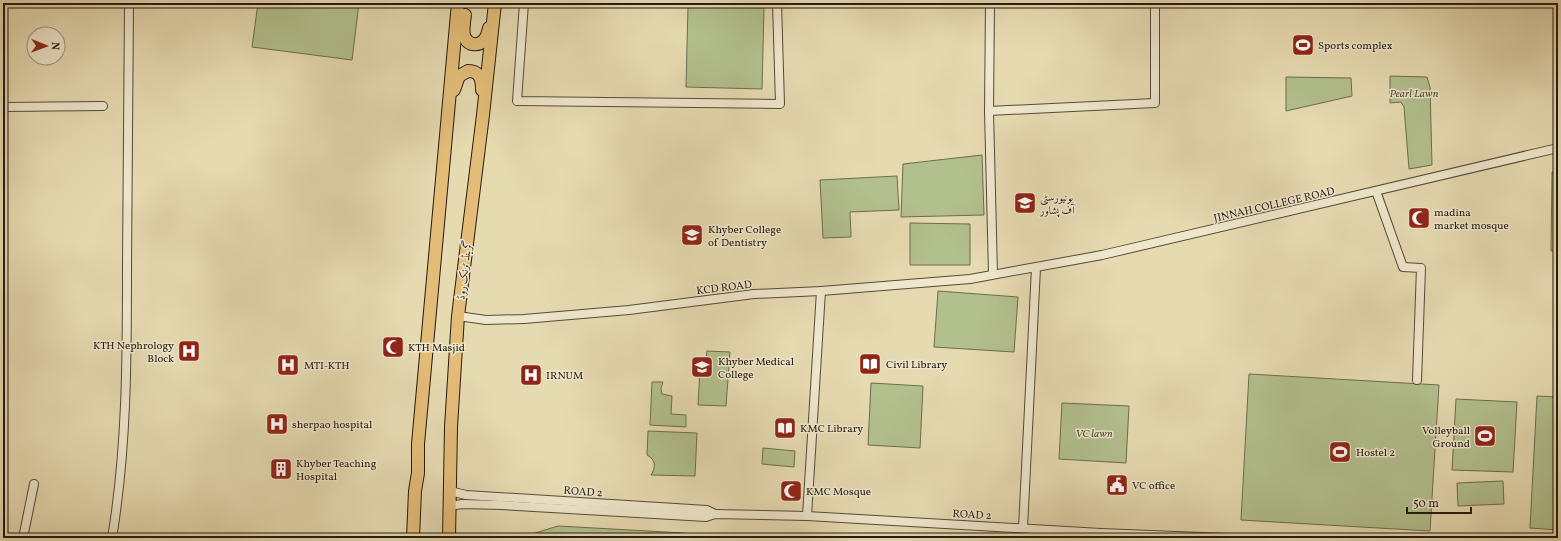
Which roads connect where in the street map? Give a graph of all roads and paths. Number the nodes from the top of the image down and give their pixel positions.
1 (129, 3) edge
2 (458, 3) edge
3 (466, 3) edge
4 (495, 3) edge
5 (524, 3) edge
6 (777, 3) edge
7 (990, 3) edge
8 (1155, 3) edge
9 (103, 106) dead end
10 (3, 107) edge
11 (989, 110) junction
12 (483, 115) junction
13 (446, 134) junction
14 (1558, 148) edge
15 (1376, 191) junction
16 (1036, 268) junction
17 (993, 274) junction
18 (821, 292) junction
19 (458, 316) junction
20 (1417, 380) dead end
21 (34, 484) dead end
22 (450, 491) junction
23 (450, 506) junction
24 (715, 514) junction
25 (807, 516) junction
26 (1024, 528) junction
27 (23, 538) edge
28 (112, 538) edge
29 (413, 538) edge
30 (449, 538) edge
31 (1227, 538) edge

1 - 28 street
2 - 13 highway
3 - 4 highway
4 - 12 highway, گرینڈ ٹرنک روڈ
5 - 6 street
7 - 11 street
8 - 11 street
9 - 10 street
11 - 17 street
12 - 13 highway
12 - 19 highway, گرینڈ ٹرنک روڈ
13 - 29 highway
14 - 15 street, JINNAH COLLEGE ROAD
15 - 16 street, JINNAH COLLEGE ROAD
15 - 20 street
16 - 17 street, JINNAH COLLEGE ROAD
16 - 26 street
17 - 18 street, KCD ROAD
18 - 19 street, KCD ROAD
18 - 25 street
19 - 22 highway, گرینڈ ٹرنک روڈ
21 - 27 street
22 - 23 highway, گرینڈ ٹرنک روڈ
22 - 24 street, ROAD 2
23 - 24 street, ROAD 2
23 - 30 highway, گرینڈ ٹرنک روڈ
24 - 25 street, ROAD 2
25 - 26 street, ROAD 2
26 - 31 street, ROAD 2

